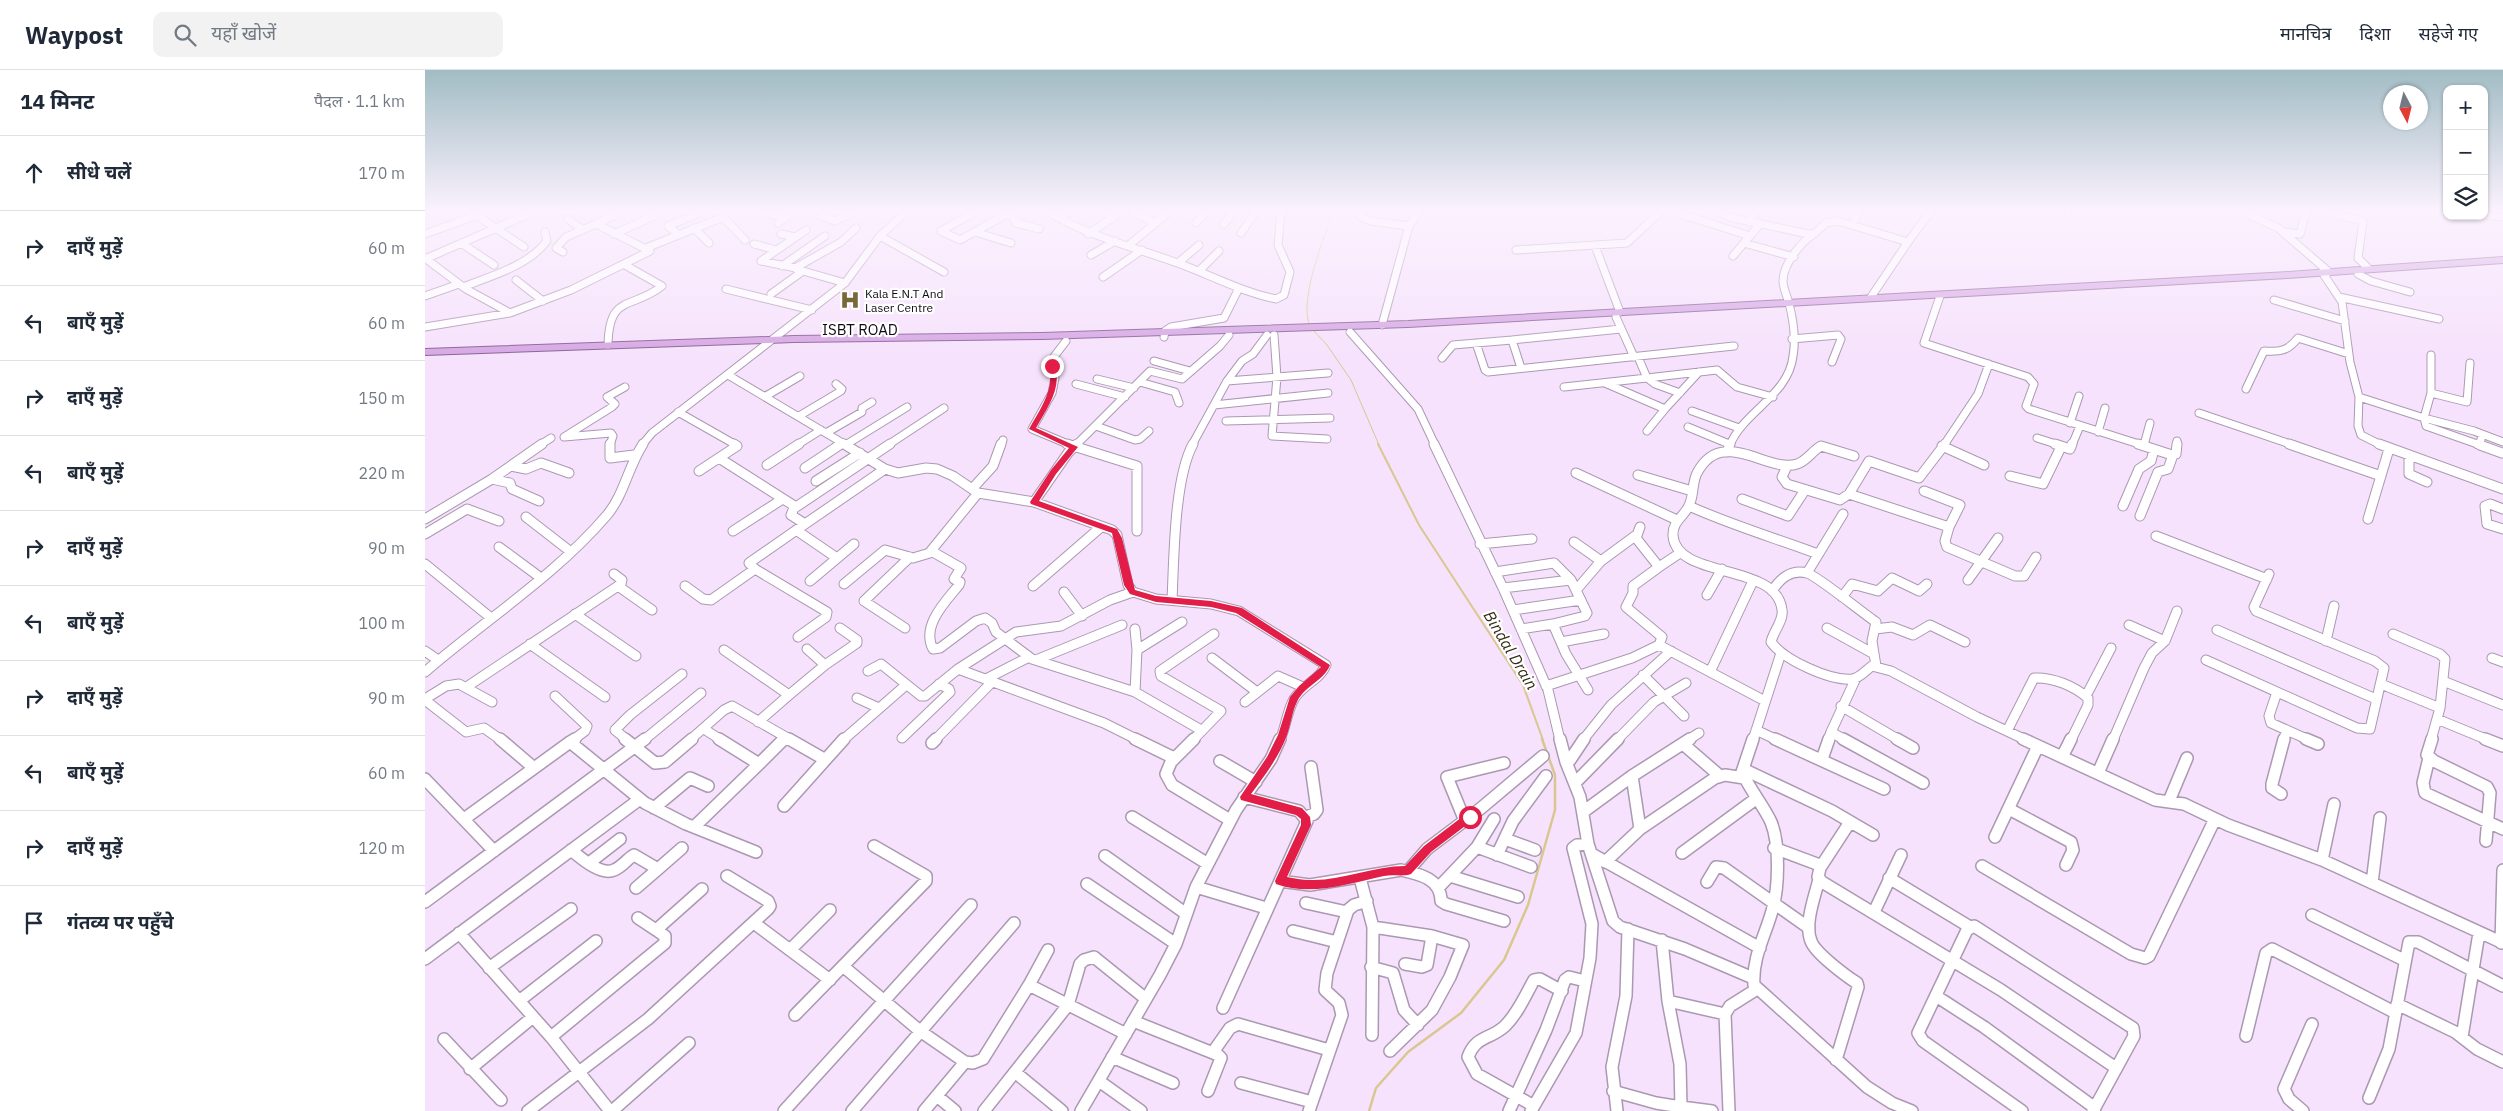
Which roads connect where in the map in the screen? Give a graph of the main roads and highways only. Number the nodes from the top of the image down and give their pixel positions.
1 (2503, 263) edge
2 (2361, 271) junction
3 (2325, 273) junction
4 (2103, 286) junction
5 (1848, 300) junction
6 (1618, 315) joint
7 (1487, 322) junction
8 (1343, 330) junction
9 (1296, 331) junction
10 (1164, 334) junction
11 (771, 342) junction
12 (425, 354) edge

1 - 2 highway
2 - 3 highway
2 - 3 highway
3 - 4 highway
4 - 5 highway
4 - 5 highway
5 - 6 highway
6 - 7 highway
7 - 8 highway
7 - 8 highway
8 - 9 highway
9 - 10 highway
9 - 10 highway, ISBT ROAD
10 - 11 highway
10 - 11 highway, ISBT ROAD
11 - 12 highway, ISBT ROAD
11 - 12 highway

